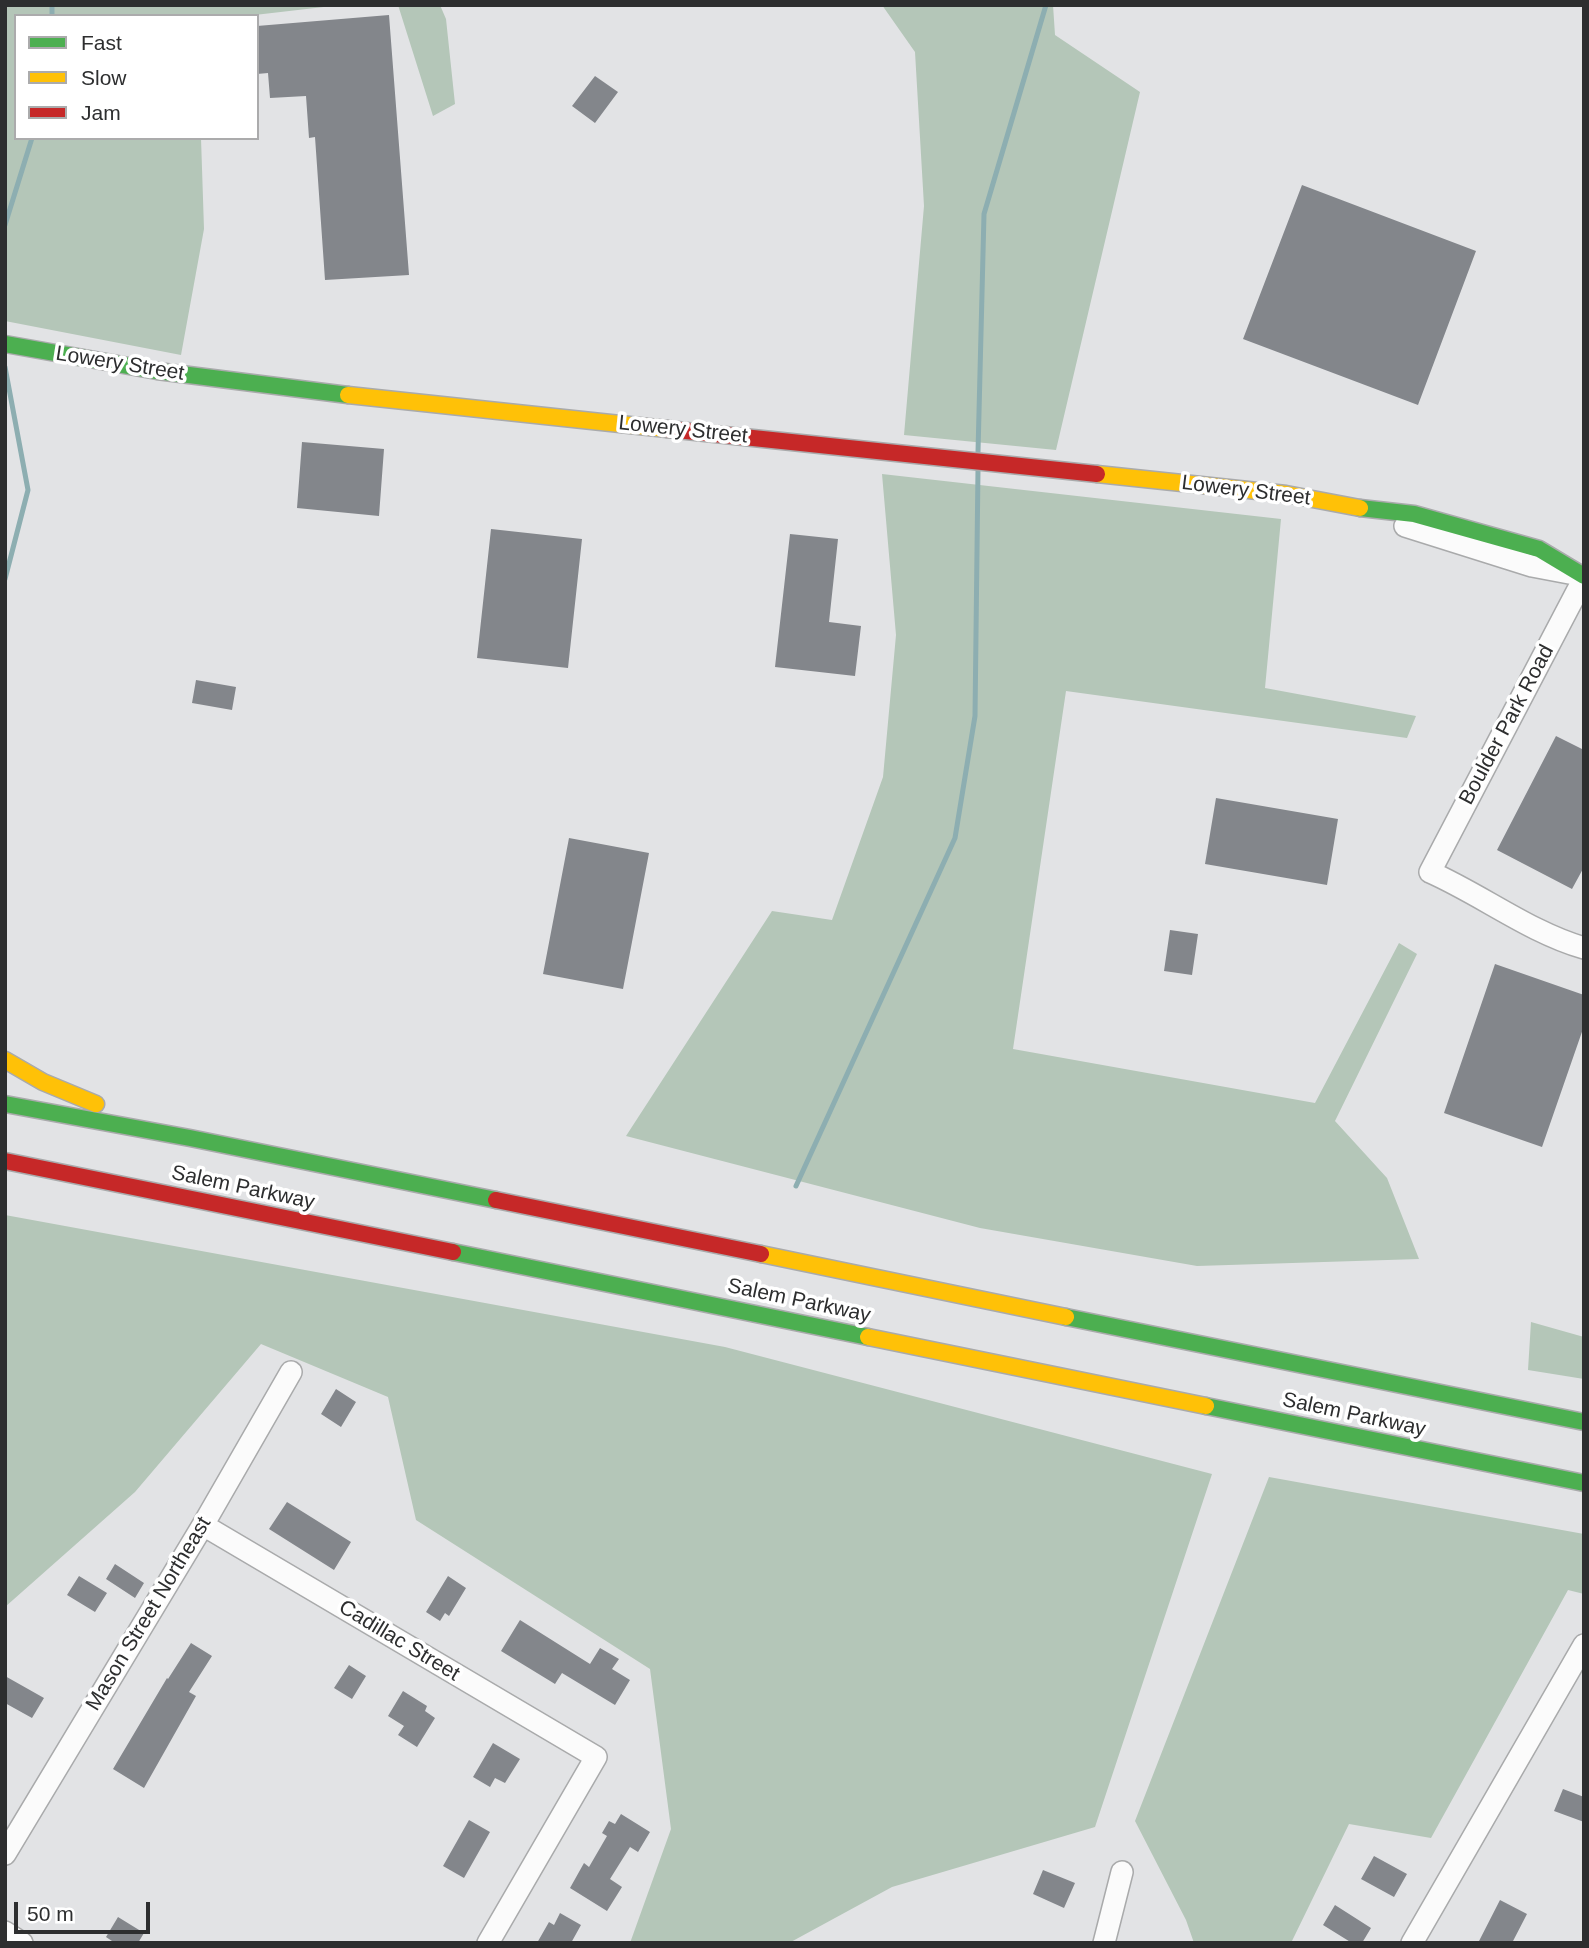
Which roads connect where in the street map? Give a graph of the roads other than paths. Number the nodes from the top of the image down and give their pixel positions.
1 (5, 344) edge
2 (1361, 508) joint
3 (1584, 577) edge
4 (1584, 948) edge
5 (5, 1060) edge
6 (5, 1104) edge
7 (190, 1138) junction
8 (5, 1161) edge
9 (291, 1372) dead end
10 (1584, 1422) edge
11 (1584, 1483) edge
12 (203, 1525) junction
13 (1584, 1645) edge
14 (5, 1854) edge
15 (1122, 1872) dead end
16 (5, 1932) edge
17 (22, 1943) edge
18 (488, 1943) edge
19 (1104, 1943) edge
20 (1412, 1943) edge

1 - 2 main road, Lowery Street
2 - 3 street, Lowery Street
3 - 4 street, Boulder Park Road
5 - 7 main road
6 - 7 main road, Salem Parkway
7 - 10 main road, Salem Parkway
8 - 11 main road, Salem Parkway
9 - 12 street, Mason Street Northeast
12 - 14 street, Mason Street Northeast
12 - 18 street, Cadillac Street
13 - 20 street
15 - 19 street
16 - 17 street

